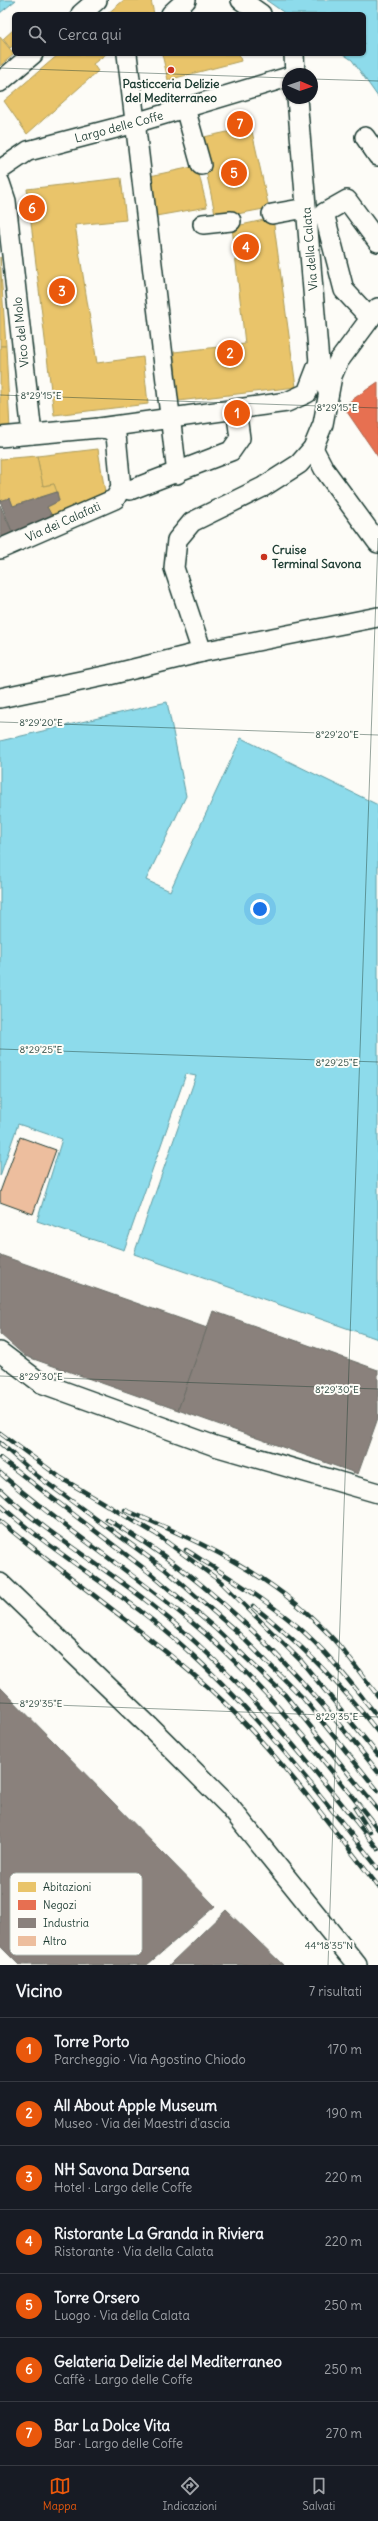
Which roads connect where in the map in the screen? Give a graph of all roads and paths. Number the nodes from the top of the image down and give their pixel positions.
1 (97, 0) edge
2 (186, 0) edge
3 (241, 0) edge
4 (82, 12) edge
5 (173, 12) edge
6 (258, 12) edge
7 (31, 56) edge
8 (128, 56) edge
9 (294, 56) edge
10 (295, 68) edge
11 (282, 79) edge
12 (0, 82) edge
13 (297, 104) edge
14 (185, 108) junction
15 (135, 123) junction
16 (365, 137) dead end
17 (378, 156) edge
18 (201, 165) dead end
19 (0, 170) edge
20 (0, 183) edge
21 (306, 208) junction
22 (272, 214) dead end
23 (231, 221) dead end
24 (203, 224) dead end
25 (378, 242) edge
26 (374, 313) edge
27 (319, 362) junction
28 (330, 398) junction
29 (236, 409) junction
30 (170, 417) junction
31 (99, 428) junction
32 (32, 434) junction
33 (0, 437) edge
34 (313, 448) junction
35 (177, 474) junction
36 (121, 488) junction
37 (378, 542) edge
38 (0, 550) edge
39 (378, 617) edge
40 (202, 652) junction
41 (0, 698) edge
42 (0, 1352) edge
43 (377, 1494) edge
44 (0, 1583) edge
45 (357, 1965) edge

1 - 4 street
2 - 5 street
3 - 6 street
7 - 12 street
8 - 15 street
9 - 10 street
11 - 14 street, Largo delle Coffe
13 - 21 street, Via della Calata
14 - 15 street, Largo delle Coffe
14 - 18 street
15 - 19 street, Largo delle Coffe
15 - 30 street
16 - 17 street
20 - 32 street, Vico del Molo
21 - 22 street
21 - 27 street, Via della Calata
23 - 24 street
25 - 26 street
26 - 28 street
27 - 28 street, Via della Calata
27 - 29 street
28 - 34 street
29 - 30 street
29 - 35 street
30 - 31 street
30 - 35 street
31 - 32 street
31 - 36 street
32 - 33 street
34 - 37 street
34 - 40 street
35 - 36 street
36 - 38 street, Via dei Calafati
39 - 40 street
40 - 41 street
42 - 43 street
44 - 45 street

